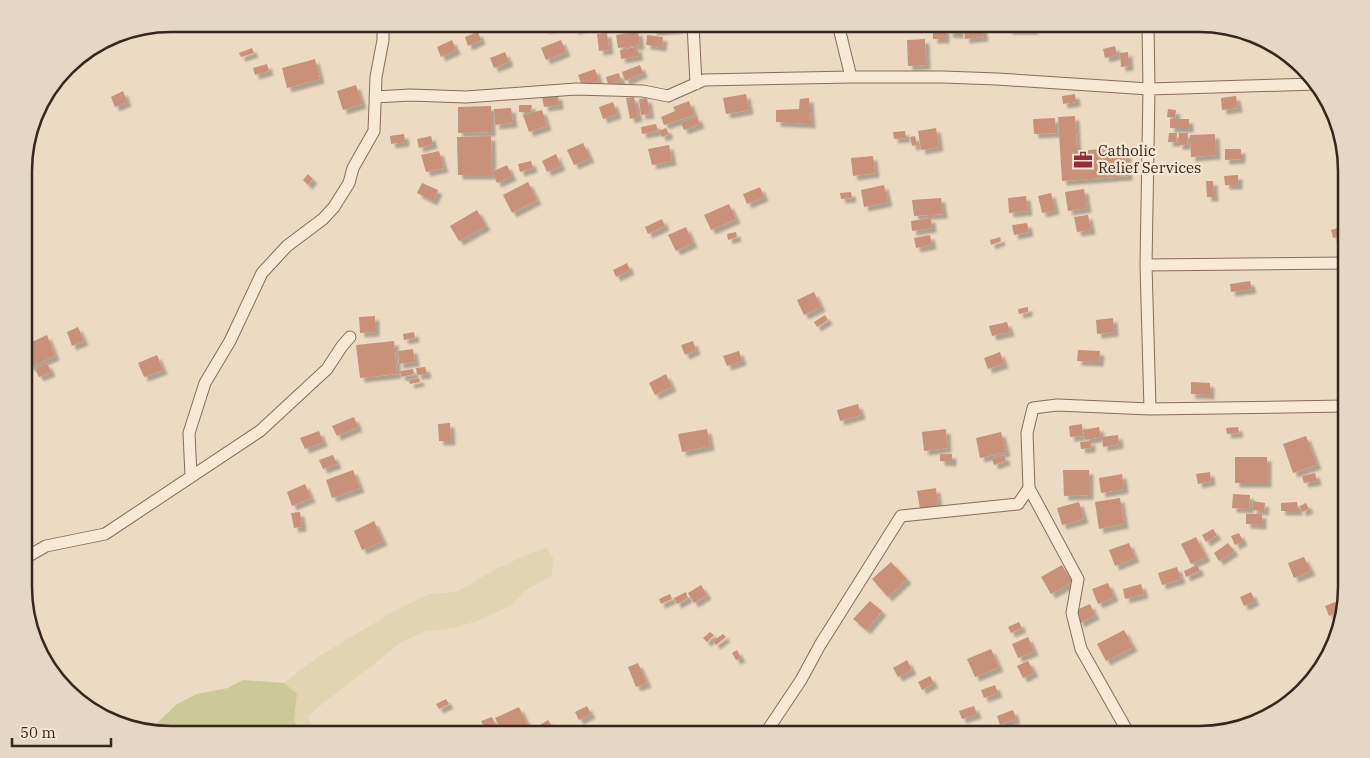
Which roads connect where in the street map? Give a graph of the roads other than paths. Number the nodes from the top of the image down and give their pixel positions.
1 (694, 32) edge
2 (840, 32) edge
3 (1148, 32) edge
4 (383, 33) edge
5 (851, 78) junction
6 (696, 84) junction
7 (1306, 84) edge
8 (1149, 89) junction
9 (375, 97) junction
10 (1337, 264) edge
11 (1146, 265) junction
12 (350, 337) dead end
13 (1337, 406) edge
14 (1150, 409) junction
15 (190, 476) junction
16 (1029, 488) junction
17 (33, 553) edge
18 (772, 725) edge
19 (1125, 725) edge

1 - 6 street
2 - 5 street
3 - 8 street
4 - 9 street
5 - 6 street
5 - 8 street
6 - 9 street
7 - 8 street
8 - 11 street
9 - 15 street
10 - 11 street
11 - 14 street
12 - 15 street
13 - 14 street
14 - 16 street
15 - 17 street
16 - 18 street
16 - 19 street

